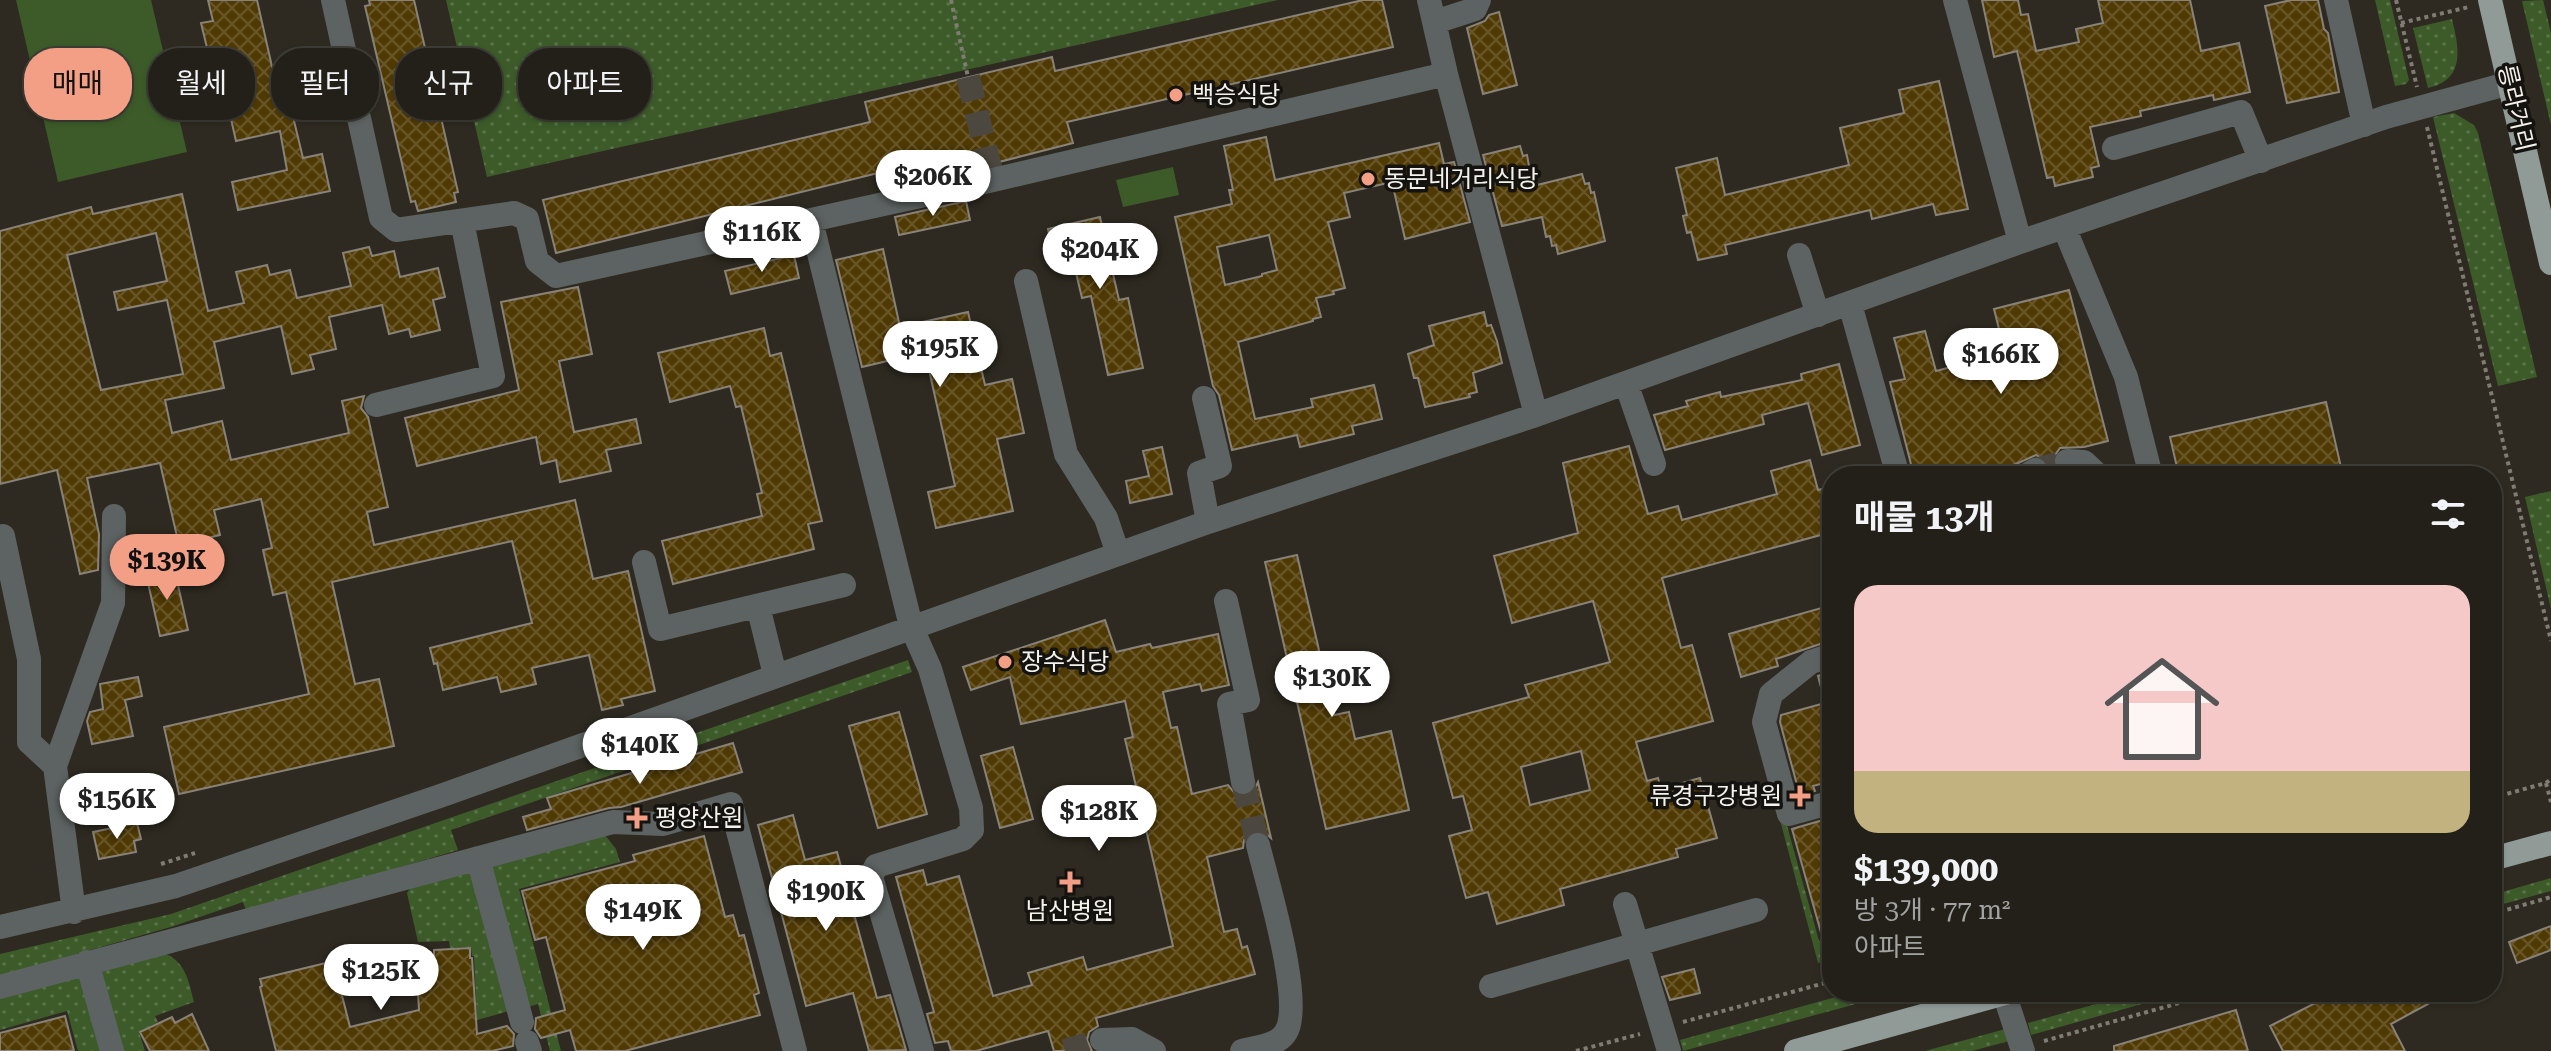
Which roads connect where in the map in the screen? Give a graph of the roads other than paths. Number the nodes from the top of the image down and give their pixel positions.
1 (333, 0) edge
2 (1479, 0) edge
3 (1955, 0) edge
4 (2336, 0) edge
5 (2490, 1) edge
6 (1432, 11) edge
7 (1446, 74) junction
8 (2510, 83) junction
9 (2364, 125) junction
10 (2114, 148) dead end
11 (2261, 161) junction
12 (2546, 218) edge
13 (462, 221) junction
14 (811, 221) junction
15 (2064, 227) junction
16 (2020, 242) junction
17 (1799, 255) dead end
18 (2551, 263) edge
19 (1026, 281) dead end
20 (1850, 304) junction
21 (1818, 315) junction
22 (1626, 383) junction
23 (1204, 398) dead end
24 (376, 405) dead end
25 (1536, 415) junction
26 (2067, 461) tunnel mouth
27 (1654, 464) dead end
28 (1895, 466) edge
29 (2090, 466) edge
30 (2148, 466) edge
31 (114, 516) dead end
32 (1208, 522) junction
33 (3, 536) dead end
34 (1118, 554) junction
35 (644, 562) dead end
36 (844, 585) dead end
37 (1226, 601) dead end
38 (758, 606) junction
39 (911, 626) junction
40 (1822, 658) edge
41 (775, 675) junction
42 (55, 766) junction
43 (1243, 782) tunnel mouth
44 (1822, 805) edge
45 (2551, 843) edge
46 (1258, 845) tunnel mouth
47 (2502, 856) edge
48 (478, 858) junction
49 (1625, 904) dead end
50 (1756, 910) dead end
51 (74, 912) junction
52 (0, 927) edge
53 (1637, 944) junction
54 (87, 962) junction
55 (1491, 986) dead end
56 (0, 987) edge
57 (1973, 1002) edge
58 (2009, 1002) edge
59 (526, 1038) edge
60 (1102, 1040) tunnel mouth
61 (1666, 1040) edge
62 (2022, 1049) edge
63 (112, 1051) edge
64 (795, 1051) edge
65 (922, 1051) edge
66 (1154, 1051) edge
67 (1242, 1051) edge
68 (1796, 1051) edge

1 - 13 street
2 - 6 street
3 - 16 street
4 - 9 street
5 - 8 main road, 릉라거리
6 - 7 street
7 - 14 street
7 - 25 street
8 - 9 street
8 - 12 main road, 릉라거리
9 - 11 street
10 - 11 street
11 - 15 street
12 - 18 main road, 릉라거리
13 - 14 street
13 - 24 street
14 - 39 street
15 - 16 street
15 - 30 street
16 - 20 street
17 - 21 street
19 - 34 street
20 - 21 street
20 - 28 street
21 - 22 street
22 - 25 street
22 - 27 street
23 - 32 street
25 - 32 street
26 - 29 street
31 - 42 street
32 - 34 street
33 - 42 street
34 - 39 street
35 - 38 street
36 - 38 street
37 - 43 street
38 - 41 street
39 - 41 street
39 - 65 street
40 - 44 street
41 - 51 street
42 - 51 street
45 - 47 main road
46 - 67 street
48 - 54 street
48 - 59 street
48 - 64 street
49 - 53 street
50 - 53 street
51 - 52 street
53 - 55 street
53 - 61 street
54 - 56 street
54 - 63 street
57 - 68 main road
58 - 62 street
60 - 66 street

